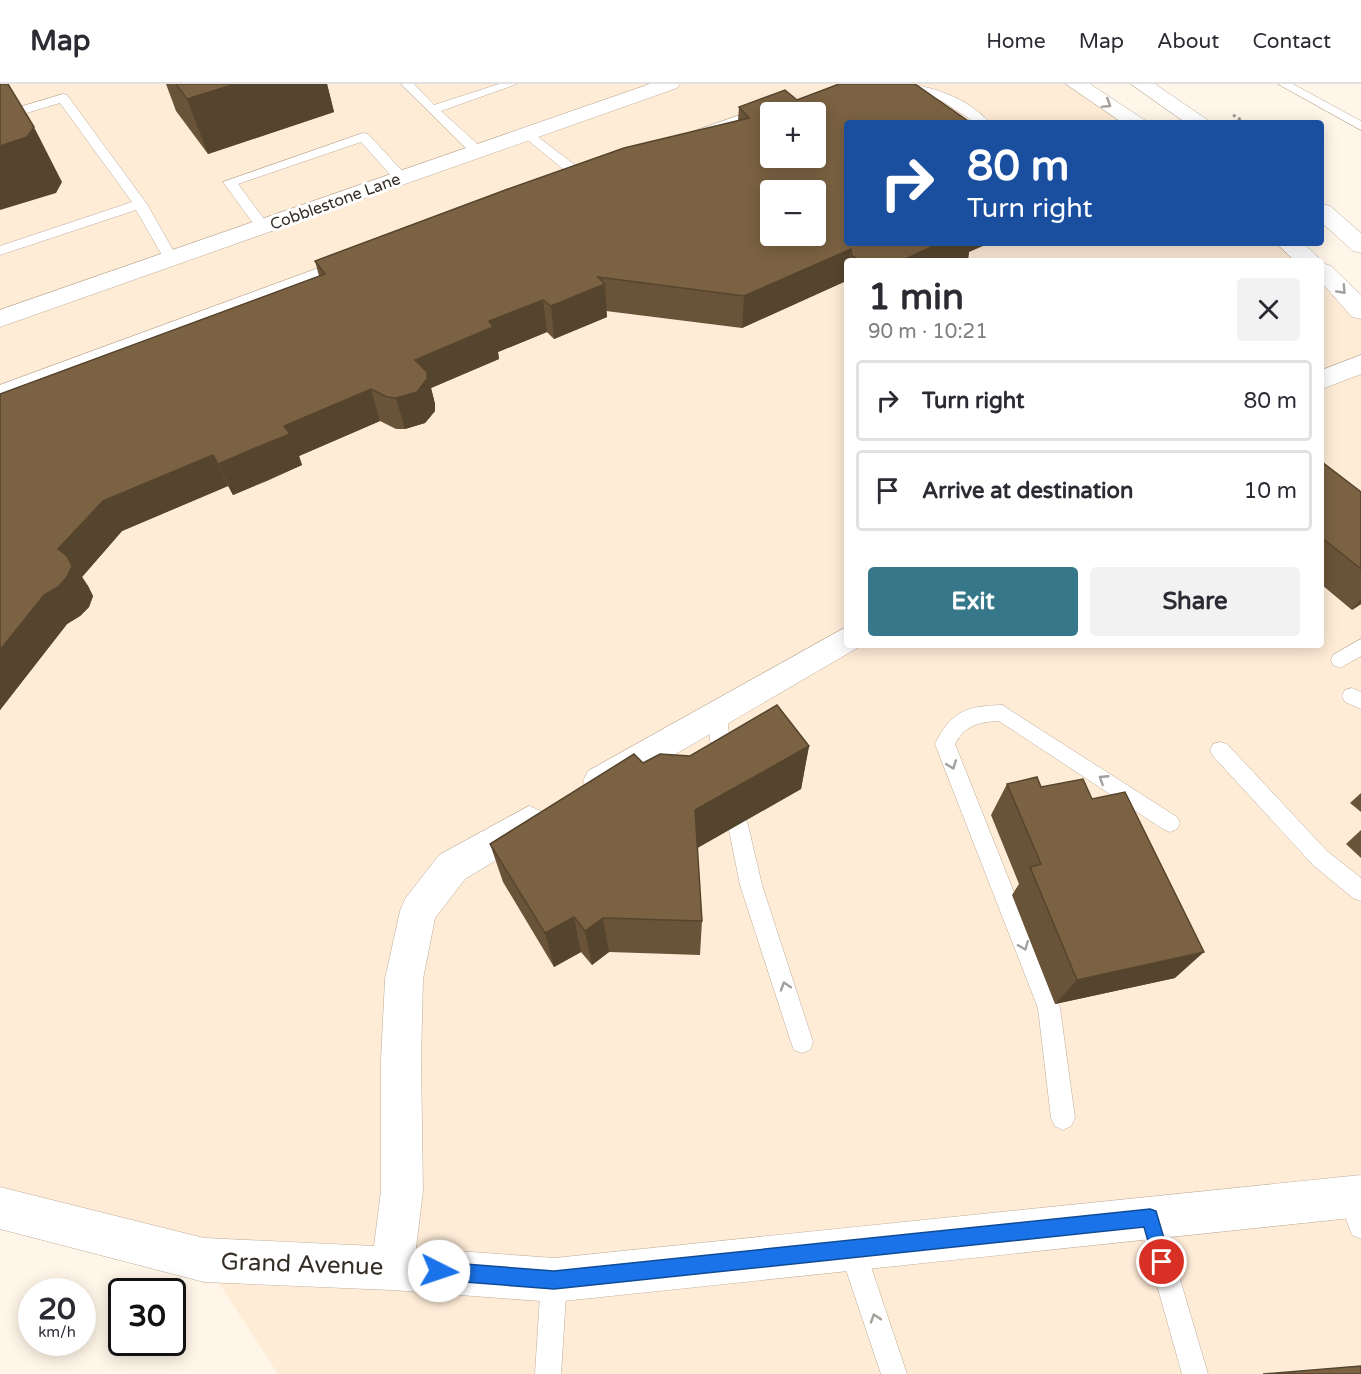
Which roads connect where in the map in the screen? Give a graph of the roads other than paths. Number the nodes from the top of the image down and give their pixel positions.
1 (407, 84) edge
2 (508, 84) edge
3 (670, 84) edge
4 (904, 84) edge
5 (1076, 84) edge
6 (1141, 84) edge
7 (1284, 84) edge
8 (432, 110) junction
9 (760, 112) edge
10 (0, 117) edge
11 (980, 120) edge
12 (1133, 120) edge
13 (1196, 120) edge
14 (1361, 126) edge
15 (529, 134) junction
16 (676, 140) edge
17 (477, 151) junction
18 (578, 175) edge
19 (400, 177) junction
20 (140, 204) junction
21 (1324, 213) edge
22 (263, 227) junction
23 (1292, 246) edge
24 (1361, 246) edge
25 (0, 251) edge
26 (356, 258) edge
27 (1306, 258) edge
28 (171, 259) junction
29 (1324, 273) edge
30 (1361, 311) edge
31 (0, 319) edge
32 (1361, 364) edge
33 (1324, 379) edge
34 (0, 391) edge
35 (844, 640) edge
36 (1361, 647) edge
37 (1361, 667) edge
38 (716, 713) junction
39 (1220, 750) dead end
40 (726, 776) edge
41 (1170, 823) dead end
42 (738, 825) edge
43 (1361, 891) edge
44 (802, 1042) dead end
45 (1063, 1118) dead end
46 (1357, 1206) edge
47 (0, 1208) edge
48 (1150, 1218) junction
49 (852, 1249) junction
50 (392, 1268) junction
51 (554, 1280) junction
52 (548, 1374) edge
53 (894, 1374) edge
54 (1195, 1374) edge

1 - 8 lane
2 - 8 lane
3 - 15 street, Cobblestone Lane
4 - 11 lane
5 -> 12 street
6 - 13 street
7 - 14 lane
8 - 17 lane
9 - 16 lane
10 - 20 lane
15 - 17 street, Cobblestone Lane
15 - 18 lane
17 - 19 street, Cobblestone Lane
19 - 22 street, Cobblestone Lane
19 - 22 lane
20 - 25 lane
20 - 28 lane
21 - 24 street
22 - 28 street, Cobblestone Lane
23 - 27 street
26 - 34 lane
28 - 31 street, Cobblestone Lane
29 -> 30 street
32 - 33 street
35 - 38 street
36 - 37 lane
38 - 40 lane
38 - 50 street
39 - 43 lane
41 -> 45 lane
44 -> 42 lane
46 - 48 street, Grand Avenue
47 - 50 street, Grand Avenue
48 - 49 street, Grand Avenue
48 - 54 lane
49 - 51 street, Grand Avenue
53 -> 49 lane
50 - 51 street, Grand Avenue
51 - 52 lane

